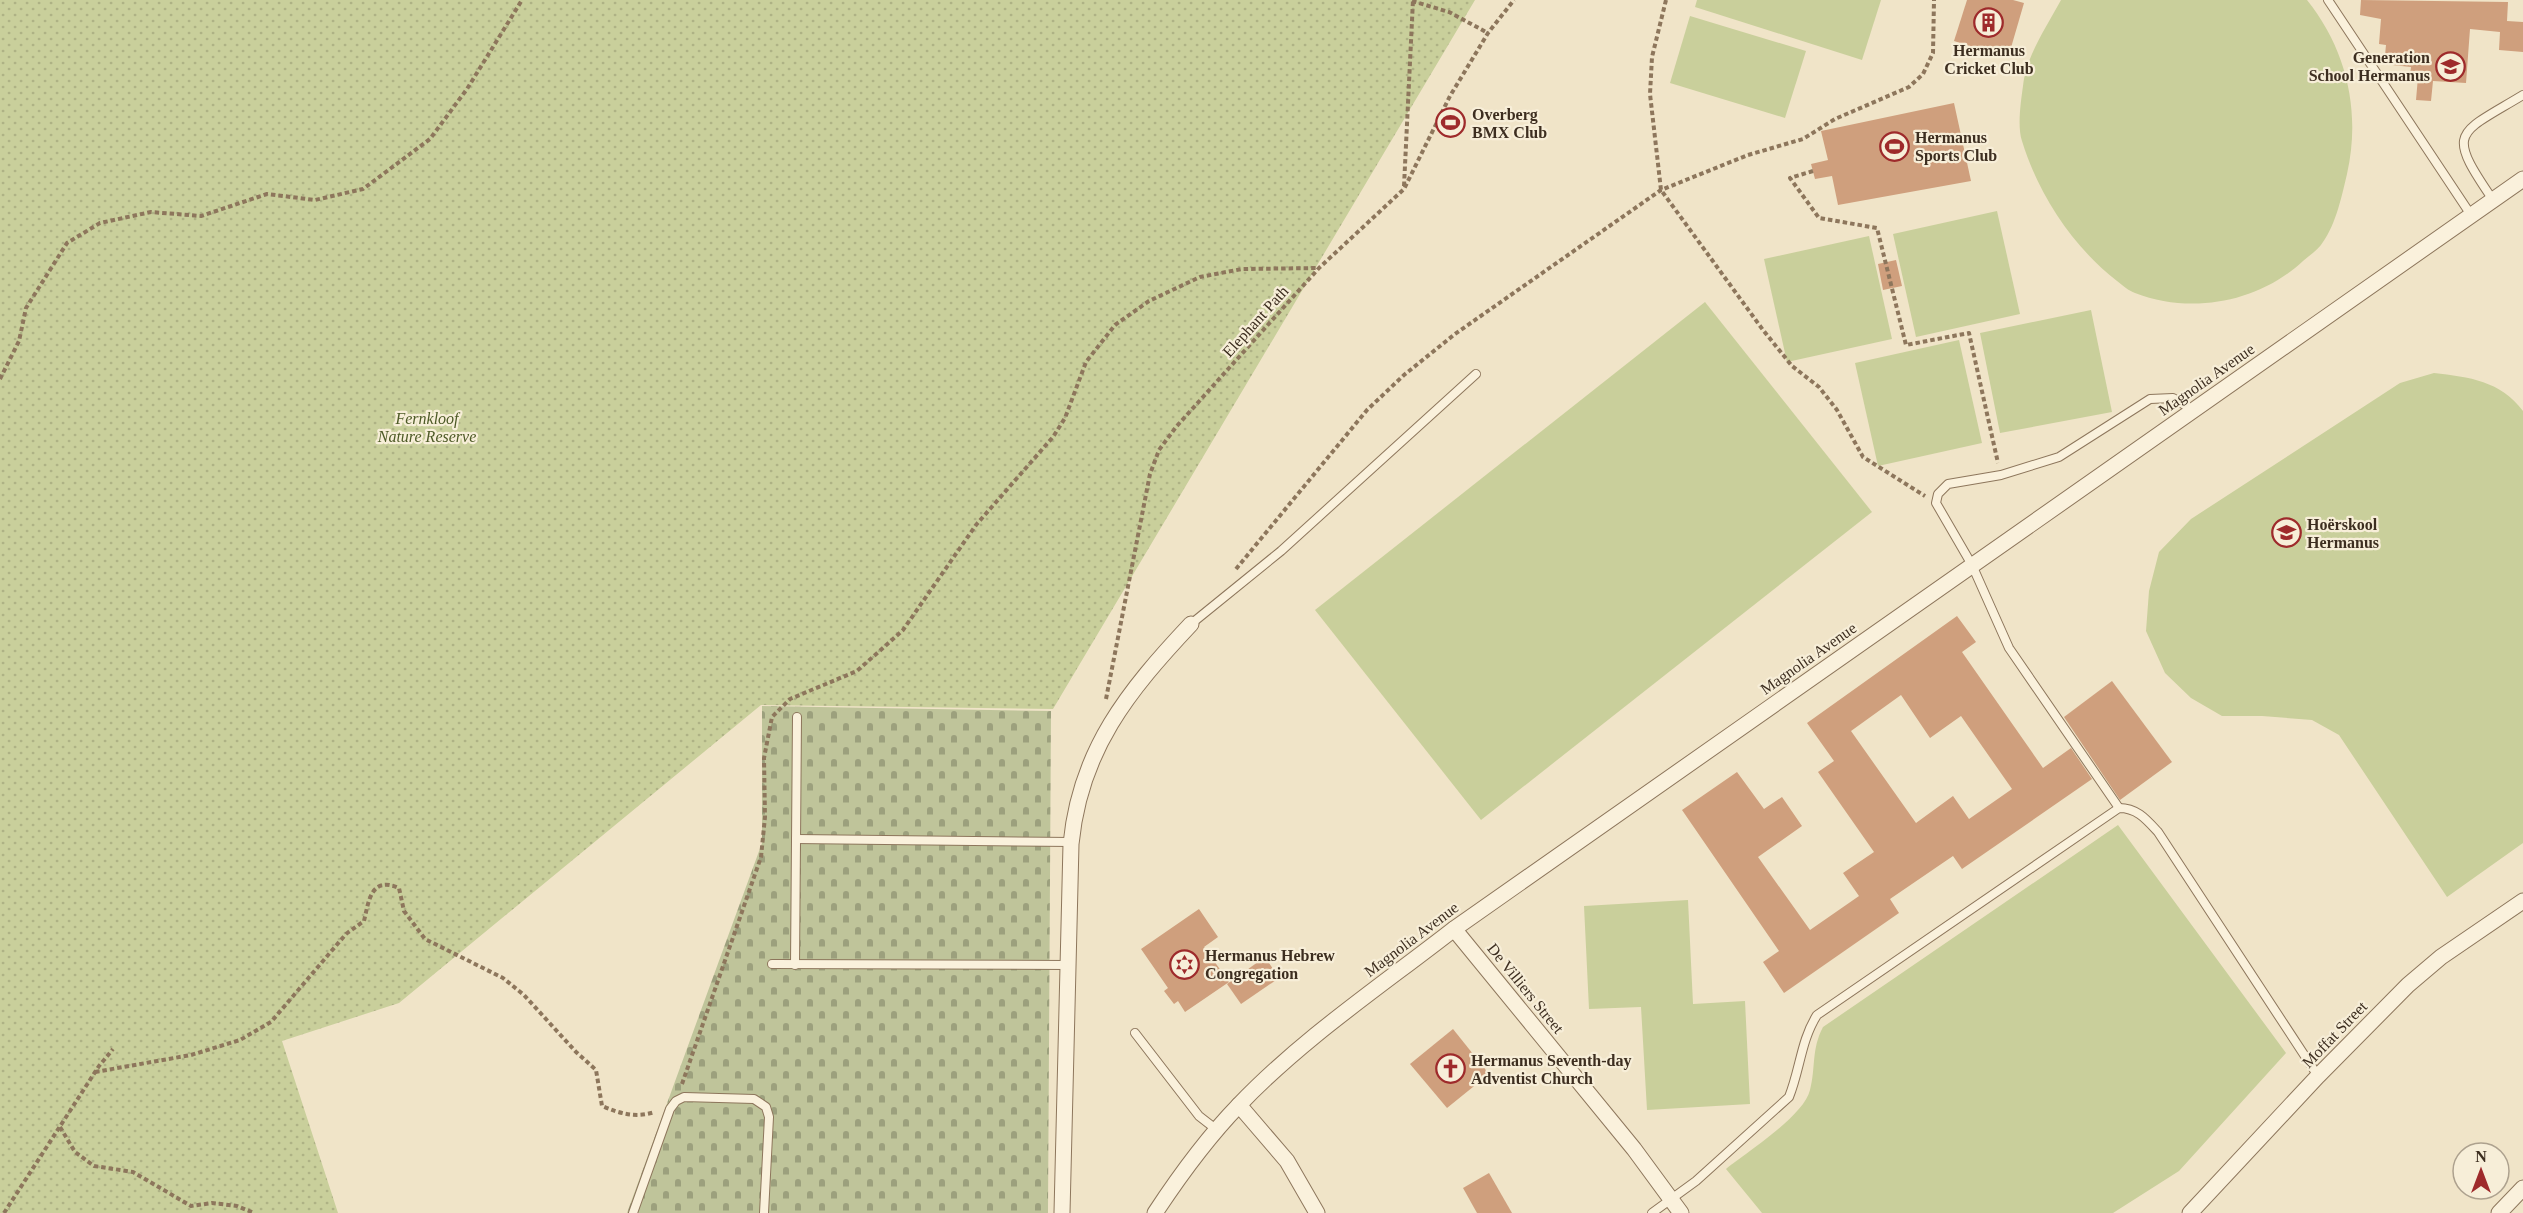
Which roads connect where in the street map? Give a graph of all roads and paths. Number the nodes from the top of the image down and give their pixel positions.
1 (522, 0) edge
2 (1514, 0) edge
3 (1666, 0) edge
4 (1934, 0) edge
5 (2328, 0) edge
6 (1412, 1) edge
7 (1488, 33) junction
8 (2523, 95) edge
9 (1813, 171) dead end
10 (2523, 179) edge
11 (1404, 189) junction
12 (1661, 190) junction
13 (2493, 200) junction
14 (2471, 215) junction
15 (1319, 268) junction
16 (1476, 374) dead end
17 (0, 379) edge
18 (2193, 411) junction
19 (2001, 475) junction
20 (1936, 503) junction
21 (1972, 565) junction
22 (1235, 570) dead end
23 (1191, 624) joint
24 (1104, 708) dead end
25 (797, 717) dead end
26 (2119, 808) junction
27 (796, 839) junction
28 (1072, 842) junction
29 (2523, 901) edge
30 (1454, 929) junction
31 (772, 964) dead end
32 (795, 965) junction
33 (1068, 965) junction
34 (1135, 1033) dead end
35 (113, 1049) dead end
36 (95, 1072) junction
37 (2318, 1076) junction
38 (676, 1101) junction
39 (1239, 1105) junction
40 (670, 1109) junction
41 (60, 1127) junction
42 (1216, 1130) junction
43 (2523, 1188) edge
44 (1672, 1198) junction
45 (4, 1213) edge
46 (254, 1213) edge
47 (633, 1213) edge
48 (764, 1213) edge
49 (1062, 1213) edge
50 (1155, 1213) edge
51 (1317, 1213) edge
52 (1652, 1213) edge
53 (1680, 1213) edge
54 (2190, 1213) edge
55 (2499, 1213) edge

1 - 17 path
2 - 7 path, Elephant Path
3 - 12 path
4 - 12 path
5 - 14 lane
6 - 7 path
6 - 11 path
7 - 11 path, Elephant Path
8 - 13 lane
9 - 19 path
10 - 13 street, Magnolia Avenue
11 - 15 path, Elephant Path
12 - 20 path
12 - 22 path
13 - 14 street, Magnolia Avenue
14 - 18 street, Magnolia Avenue
15 - 24 path, Elephant Path
15 - 38 path
16 - 23 lane
18 - 19 lane
18 - 21 street, Magnolia Avenue
19 - 20 lane
20 - 21 lane
21 - 26 lane
21 - 30 street, Magnolia Avenue
23 - 28 street
25 - 27 lane
26 - 37 lane
26 - 44 lane
27 - 28 lane
27 - 32 lane
28 - 33 street
29 - 37 street, Moffat Street
30 - 39 street, Magnolia Avenue
30 - 44 street, De Villiers Street
31 - 32 lane
32 - 33 lane
33 - 49 street
34 - 42 lane
35 - 36 path
36 - 40 path
36 - 41 path
37 - 54 street, Moffat Street
38 - 40 lane
38 - 48 lane
39 - 42 street, Magnolia Avenue
39 - 51 street
40 - 47 lane
41 - 45 path
41 - 46 path
42 - 50 street, Magnolia Avenue
43 - 55 street
44 - 52 lane
44 - 53 street, De Villiers Street

